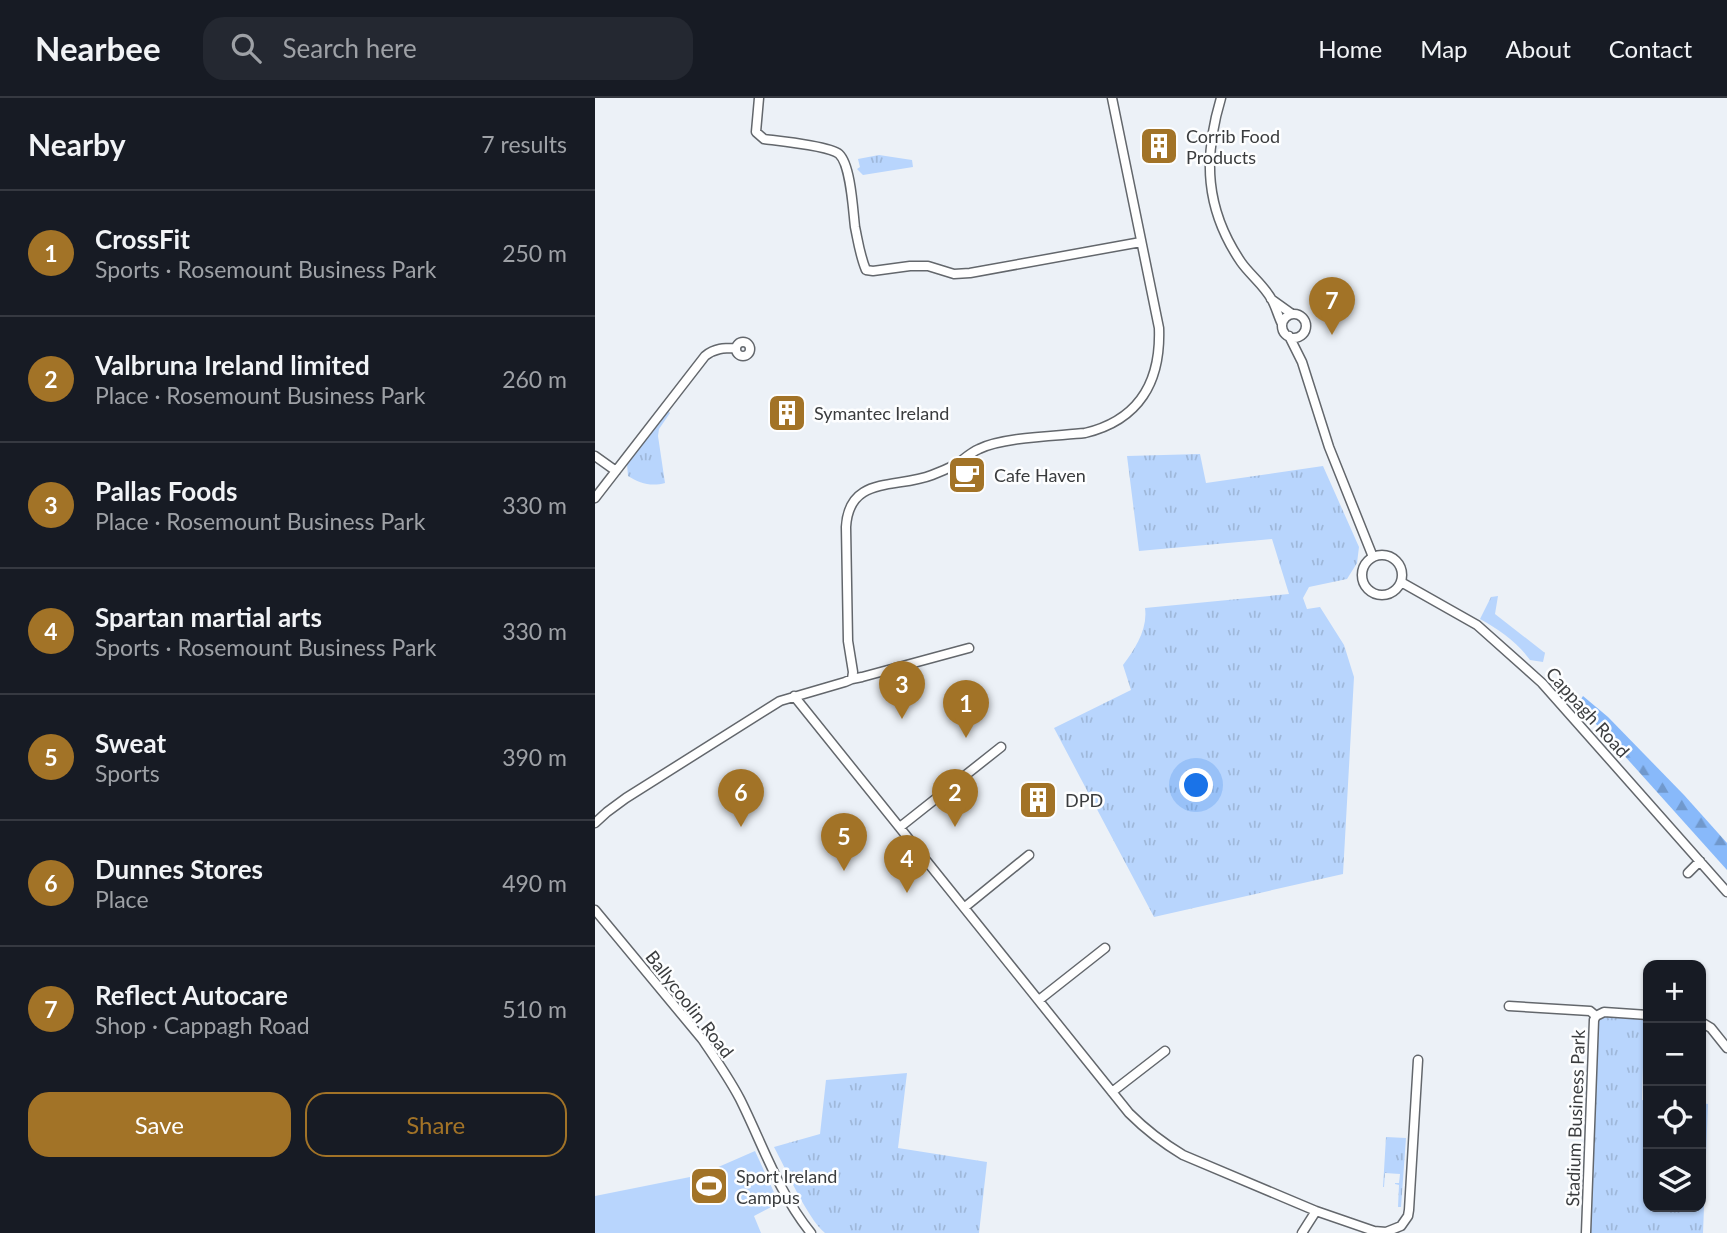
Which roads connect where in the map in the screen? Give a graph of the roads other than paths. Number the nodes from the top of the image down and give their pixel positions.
1 (759, 98) edge
2 (1112, 98) edge
3 (1221, 98) edge
4 (1141, 242) junction
5 (1271, 299) junction
6 (1292, 314) junction
7 (1282, 324) junction
8 (1302, 334) junction
9 (1289, 336) junction
10 (736, 348) dead end
11 (1303, 362) junction
12 (595, 456) edge
13 (616, 471) junction
14 (595, 498) edge
15 (1373, 557) junction
16 (1401, 582) junction
17 (969, 648) dead end
18 (852, 679) junction
19 (794, 696) junction
20 (1001, 747) dead end
21 (595, 823) edge
22 (900, 827) junction
23 (1029, 855) dead end
24 (1700, 861) junction
25 (1688, 873) dead end
26 (1727, 892) edge
27 (965, 907) junction
28 (595, 910) edge
29 (1105, 948) dead end
30 (1039, 1000) junction
31 (1509, 1006) dead end
32 (1643, 1015) edge
33 (1596, 1016) junction
34 (1703, 1023) edge
35 (1727, 1048) edge
36 (1165, 1051) dead end
37 (1418, 1060) dead end
38 (1112, 1092) junction
39 (1316, 1211) junction
40 (811, 1233) edge
41 (1302, 1233) edge
42 (1586, 1233) edge

1 - 4 street
2 - 4 street
3 - 5 street
4 - 18 street
5 - 6 street
5 - 7 street
6 - 7 street
6 - 8 street
7 - 9 street
8 - 9 street
8 - 11 street
9 - 11 street
10 - 13 street
11 - 15 street
12 - 13 street
13 - 14 street
15 - 16 street
15 - 16 street
16 - 24 street, Cappagh Road
17 - 18 street
18 - 19 street
19 - 21 street
19 - 22 street
20 - 22 street
22 - 27 street
23 - 27 street
24 - 25 street
24 - 26 street, Cappagh Road
27 - 30 street
28 - 40 street, Ballycoolin Road
29 - 30 street
30 - 38 street
31 - 33 street
32 - 33 street, Stadium Business Park
33 - 42 street, Stadium Business Park
34 - 35 street
36 - 38 street
37 - 39 street
38 - 39 street
39 - 41 street

